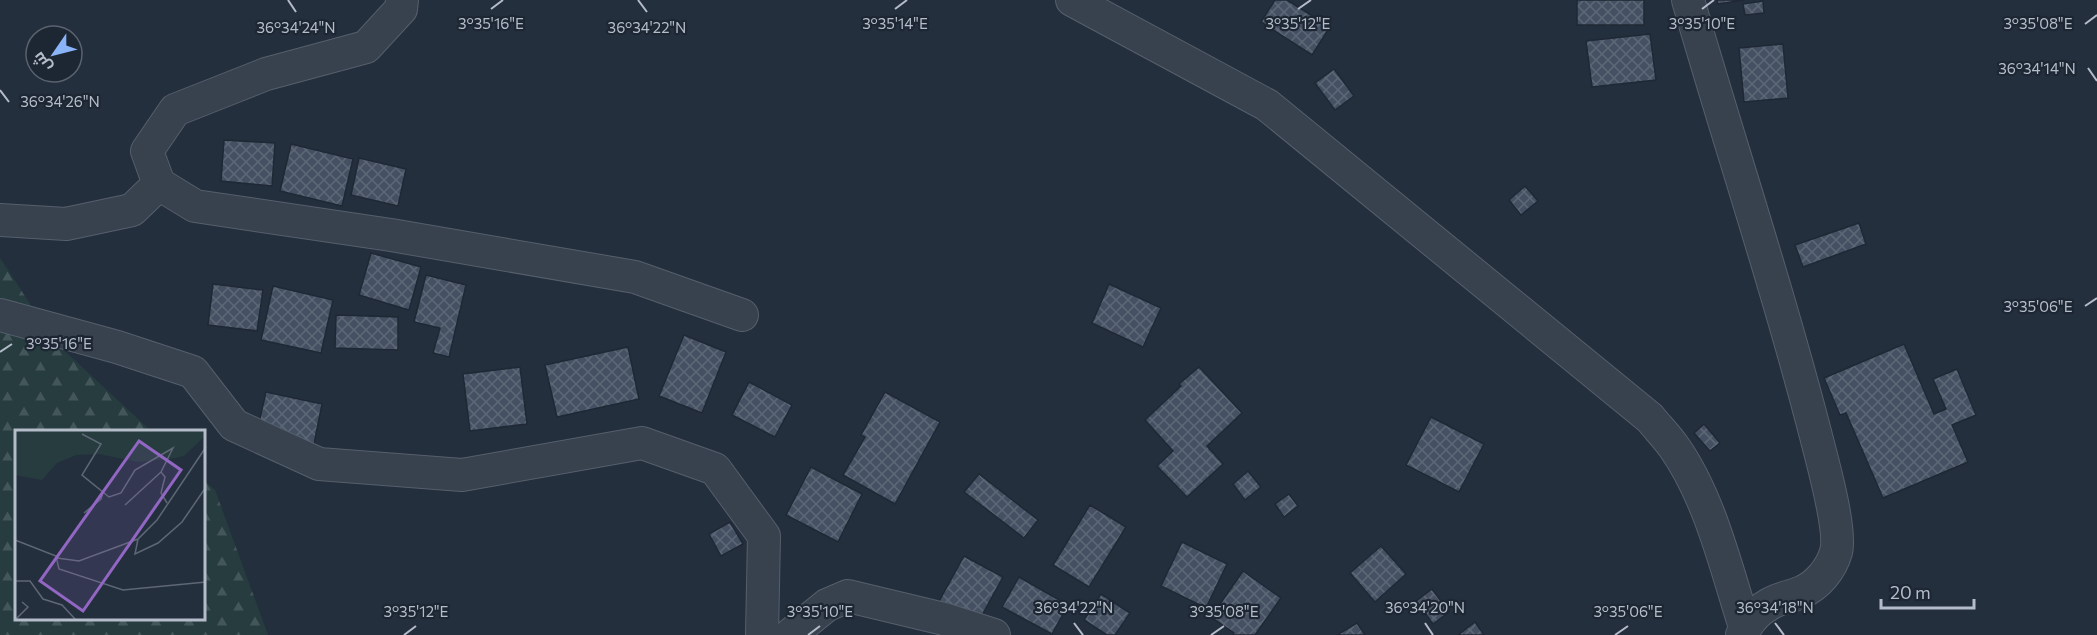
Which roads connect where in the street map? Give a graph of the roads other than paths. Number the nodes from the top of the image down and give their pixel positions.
1 (402, 0) edge
2 (1072, 0) edge
3 (1688, 0) edge
4 (159, 184) junction
5 (0, 220) edge
6 (0, 315) edge
7 (742, 315) dead end
8 (1743, 631) edge
9 (770, 635) edge
10 (994, 635) edge

1 - 4 street
2 - 8 street
3 - 8 street
4 - 5 street
4 - 7 street
6 - 9 street
9 - 10 street

